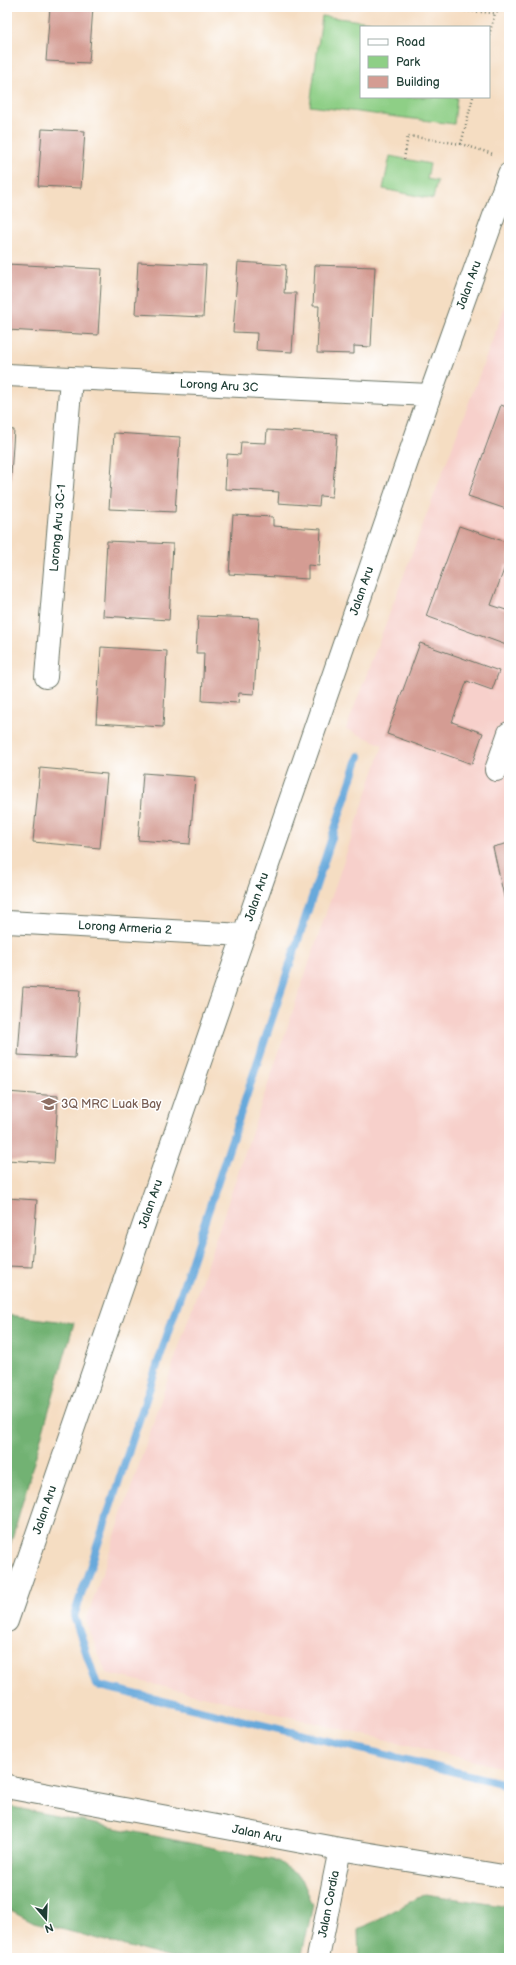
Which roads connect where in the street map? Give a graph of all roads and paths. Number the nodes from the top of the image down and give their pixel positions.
1 (409, 7) edge
2 (504, 7) edge
3 (495, 13) junction
4 (490, 32) edge
5 (473, 98) edge
6 (461, 144) junction
7 (495, 155) dead end
8 (404, 159) dead end
9 (509, 174) edge
10 (7, 375) edge
11 (70, 379) junction
12 (430, 395) junction
13 (46, 677) dead end
14 (509, 733) edge
15 (496, 770) dead end
16 (7, 922) edge
17 (244, 935) junction
18 (7, 1622) edge
19 (7, 1785) edge
20 (340, 1849) junction
21 (509, 1877) edge
22 (318, 1958) edge

1 - 3 path
2 - 3 path
3 - 4 path
5 - 6 path
6 - 7 path
6 - 8 path
9 - 12 street, Jalan Aru
10 - 11 street, Lorong Aru 3C
11 - 12 street, Lorong Aru 3C
11 - 13 street, Lorong Aru 3C-1
12 - 17 street, Jalan Aru
14 - 15 street
16 - 17 street, Lorong Armeria 2
17 - 18 street, Jalan Aru
19 - 20 street, Jalan Aru
20 - 21 street, Jalan Aru
20 - 22 street, Jalan Cordia

